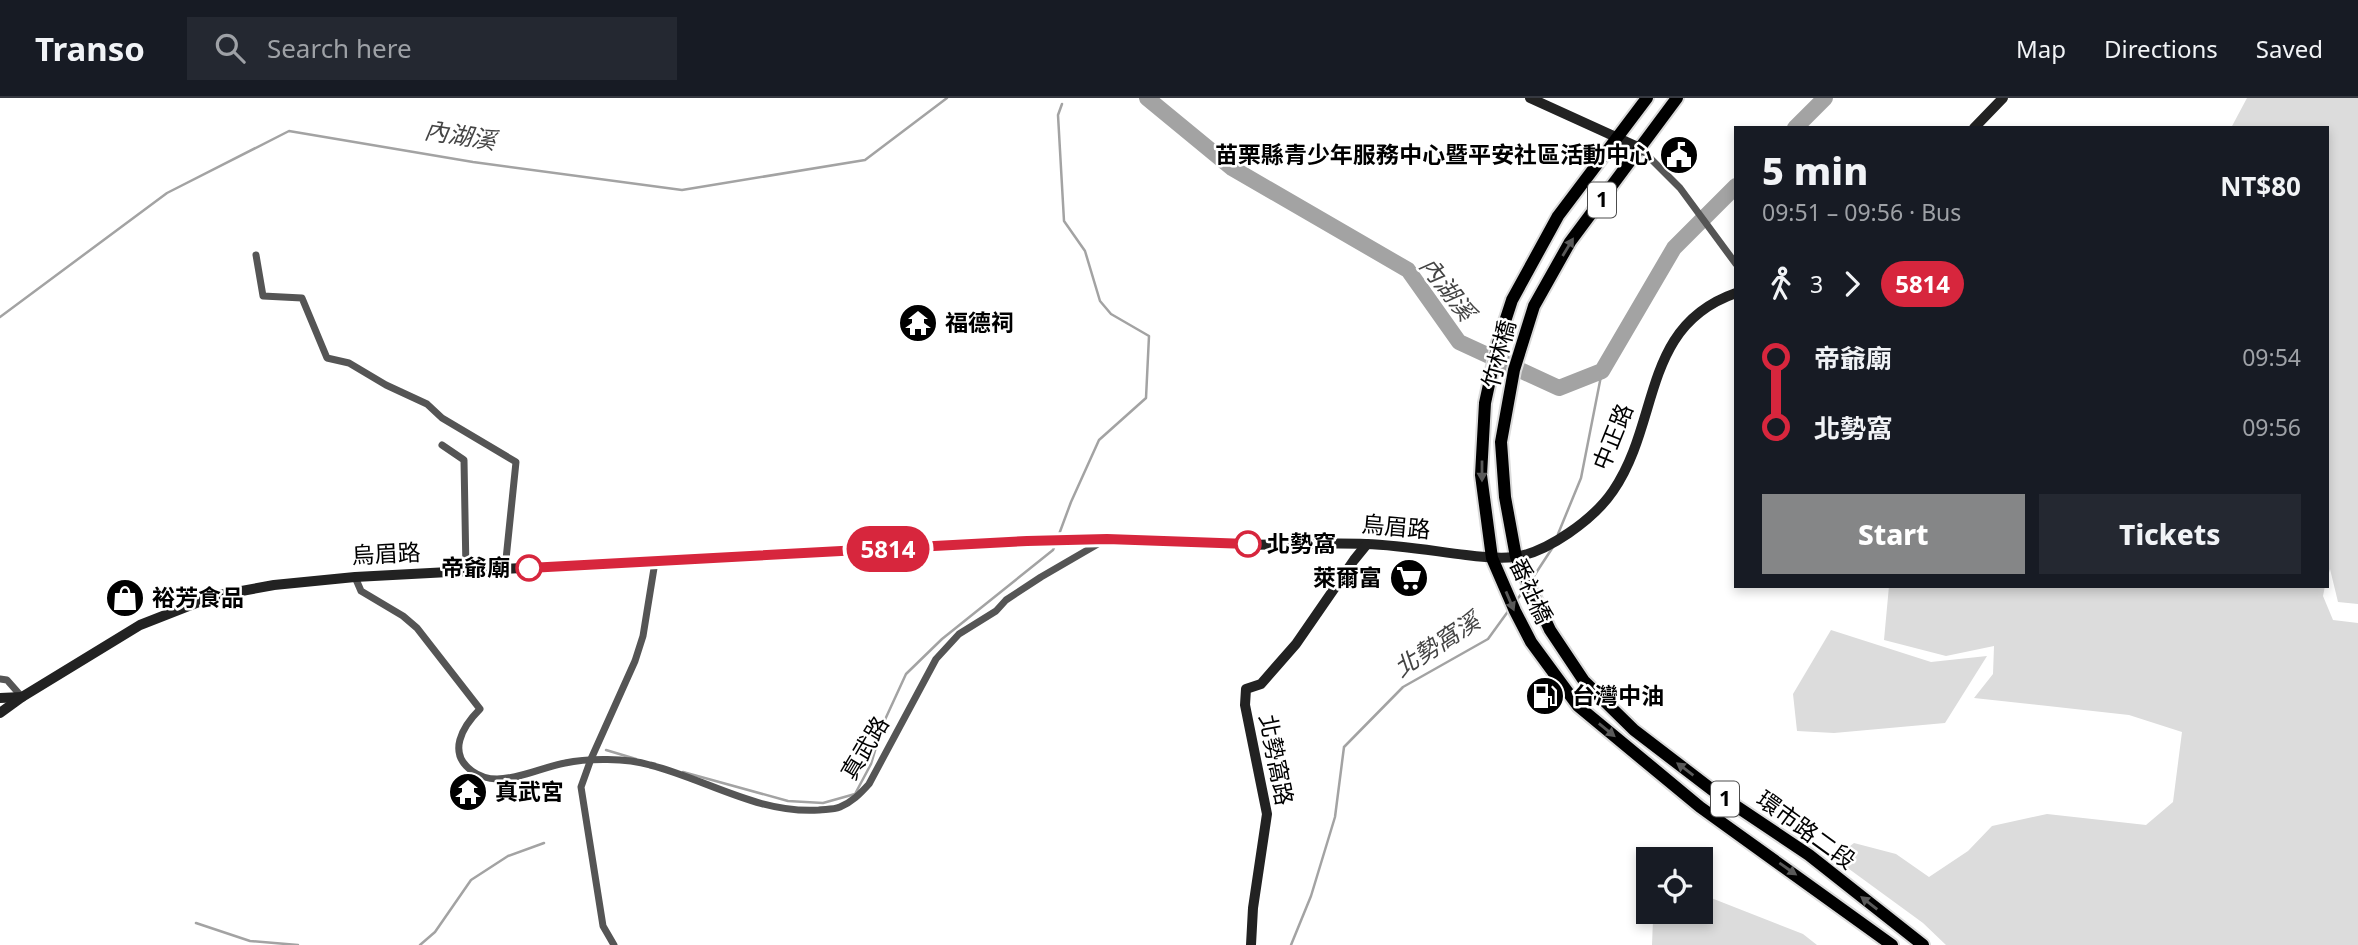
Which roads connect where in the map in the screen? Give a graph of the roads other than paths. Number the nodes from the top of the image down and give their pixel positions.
1 (1530, 98) edge
2 (1647, 98) edge
3 (1677, 98) edge
4 (2003, 98) edge
5 (1976, 126) edge
6 (1617, 136) junction
7 (1640, 148) junction
8 (256, 255) dead end
9 (1734, 262) edge
10 (1734, 294) edge
11 (442, 445) dead end
12 (1107, 539) junction
13 (1367, 544) junction
14 (1516, 557) junction
15 (1492, 558) junction
16 (655, 562) junction
17 (505, 569) junction
18 (466, 571) junction
19 (355, 576) junction
20 (1550, 630) joint
21 (1531, 642) joint
22 (0, 679) edge
23 (22, 697) junction
24 (0, 698) edge
25 (0, 713) edge
26 (591, 759) junction
27 (614, 945) edge
28 (1251, 945) edge
29 (1892, 945) edge
30 (1923, 945) edge

1 - 6 main road
2 - 6 main road, 1
3 - 7 main road, 1
4 - 5 main road
6 - 7 main road
6 -> 15 main road, 竹林橋 / 1
7 - 9 street
14 -> 7 main road, 竹林橋 / 1
8 - 17 street
10 - 14 main road, 中正路
11 - 18 street
12 - 13 main road, 烏眉路
12 - 16 main road, 烏眉路
12 - 26 street, 真武路
13 - 15 main road, 烏眉路
13 - 28 main road, 北勢窩路
14 - 15 main road, 中正路
14 - 20 main road, 番社橋 / 1
15 -> 21 main road, 番社橋 / 1
16 - 17 main road, 烏眉路
16 - 26 street
17 - 18 main road, 烏眉路
18 - 19 main road, 烏眉路
19 - 23 main road, 烏眉路
19 - 26 street, 真武路
30 -> 20 main road, 環市路二段 / 1
21 -> 29 main road, 環市路二段 / 1
22 - 23 street
23 - 24 main road, 烏眉路
23 - 25 main road, 烏眉路
26 - 27 street

